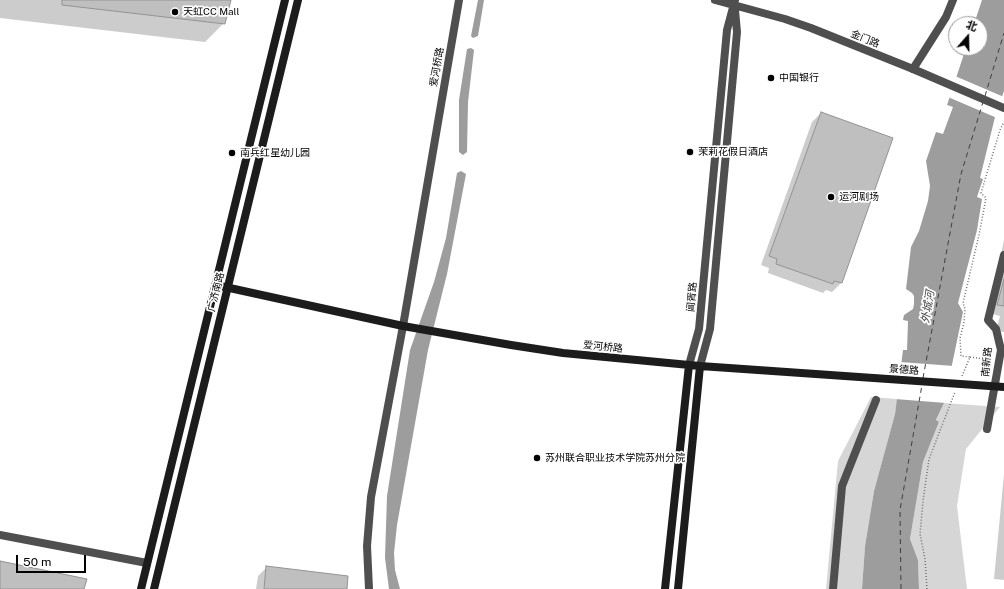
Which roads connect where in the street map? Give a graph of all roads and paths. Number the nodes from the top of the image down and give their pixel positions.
1 (284, 0) edge
2 (298, 0) edge
3 (459, 0) edge
4 (716, 0) edge
5 (953, 0) edge
6 (735, 3) edge
7 (913, 69) junction
8 (1004, 108) edge
9 (1004, 122) edge
10 (1004, 255) edge
11 (216, 285) junction
12 (228, 288) junction
13 (406, 326) junction
14 (970, 357) junction
15 (999, 362) junction
16 (689, 365) junction
17 (700, 366) junction
18 (802, 373) joint
19 (961, 378) dead end
20 (1004, 387) edge
21 (955, 393) dead end
22 (876, 400) dead end
23 (987, 429) dead end
24 (0, 535) edge
25 (147, 563) junction
26 (141, 589) edge
27 (154, 589) edge
28 (369, 589) edge
29 (665, 589) edge
30 (678, 589) edge
31 (833, 589) edge
32 (927, 589) edge

1 - 11 main road, 广济南路
2 - 12 main road, 广济南路
3 - 13 street, 爱河桥路
4 - 6 street, 金门路
5 - 7 street
6 - 7 street, 金门路
6 - 16 street, 阊胥路
6 - 17 street, 阊胥路
7 - 8 street, 金门路
9 - 14 path
10 - 15 street, 南新路
11 - 12 main road, 爱河桥路
11 - 25 main road, 广济南路
12 - 13 main road, 爱河桥路
12 - 27 main road, 广济南路
13 - 16 main road, 爱河桥路
13 - 28 street, 爱河桥路
14 - 15 path
14 - 19 path
15 - 23 street, 南新路
16 - 17 main road, 爱河桥路
16 - 29 main road, 阊胥路
17 - 18 main road, 爱河桥路
17 - 30 main road, 阊胥路
18 - 20 main road, 景德路
21 - 32 path
22 - 31 street
24 - 25 street
25 - 26 main road, 广济南路

